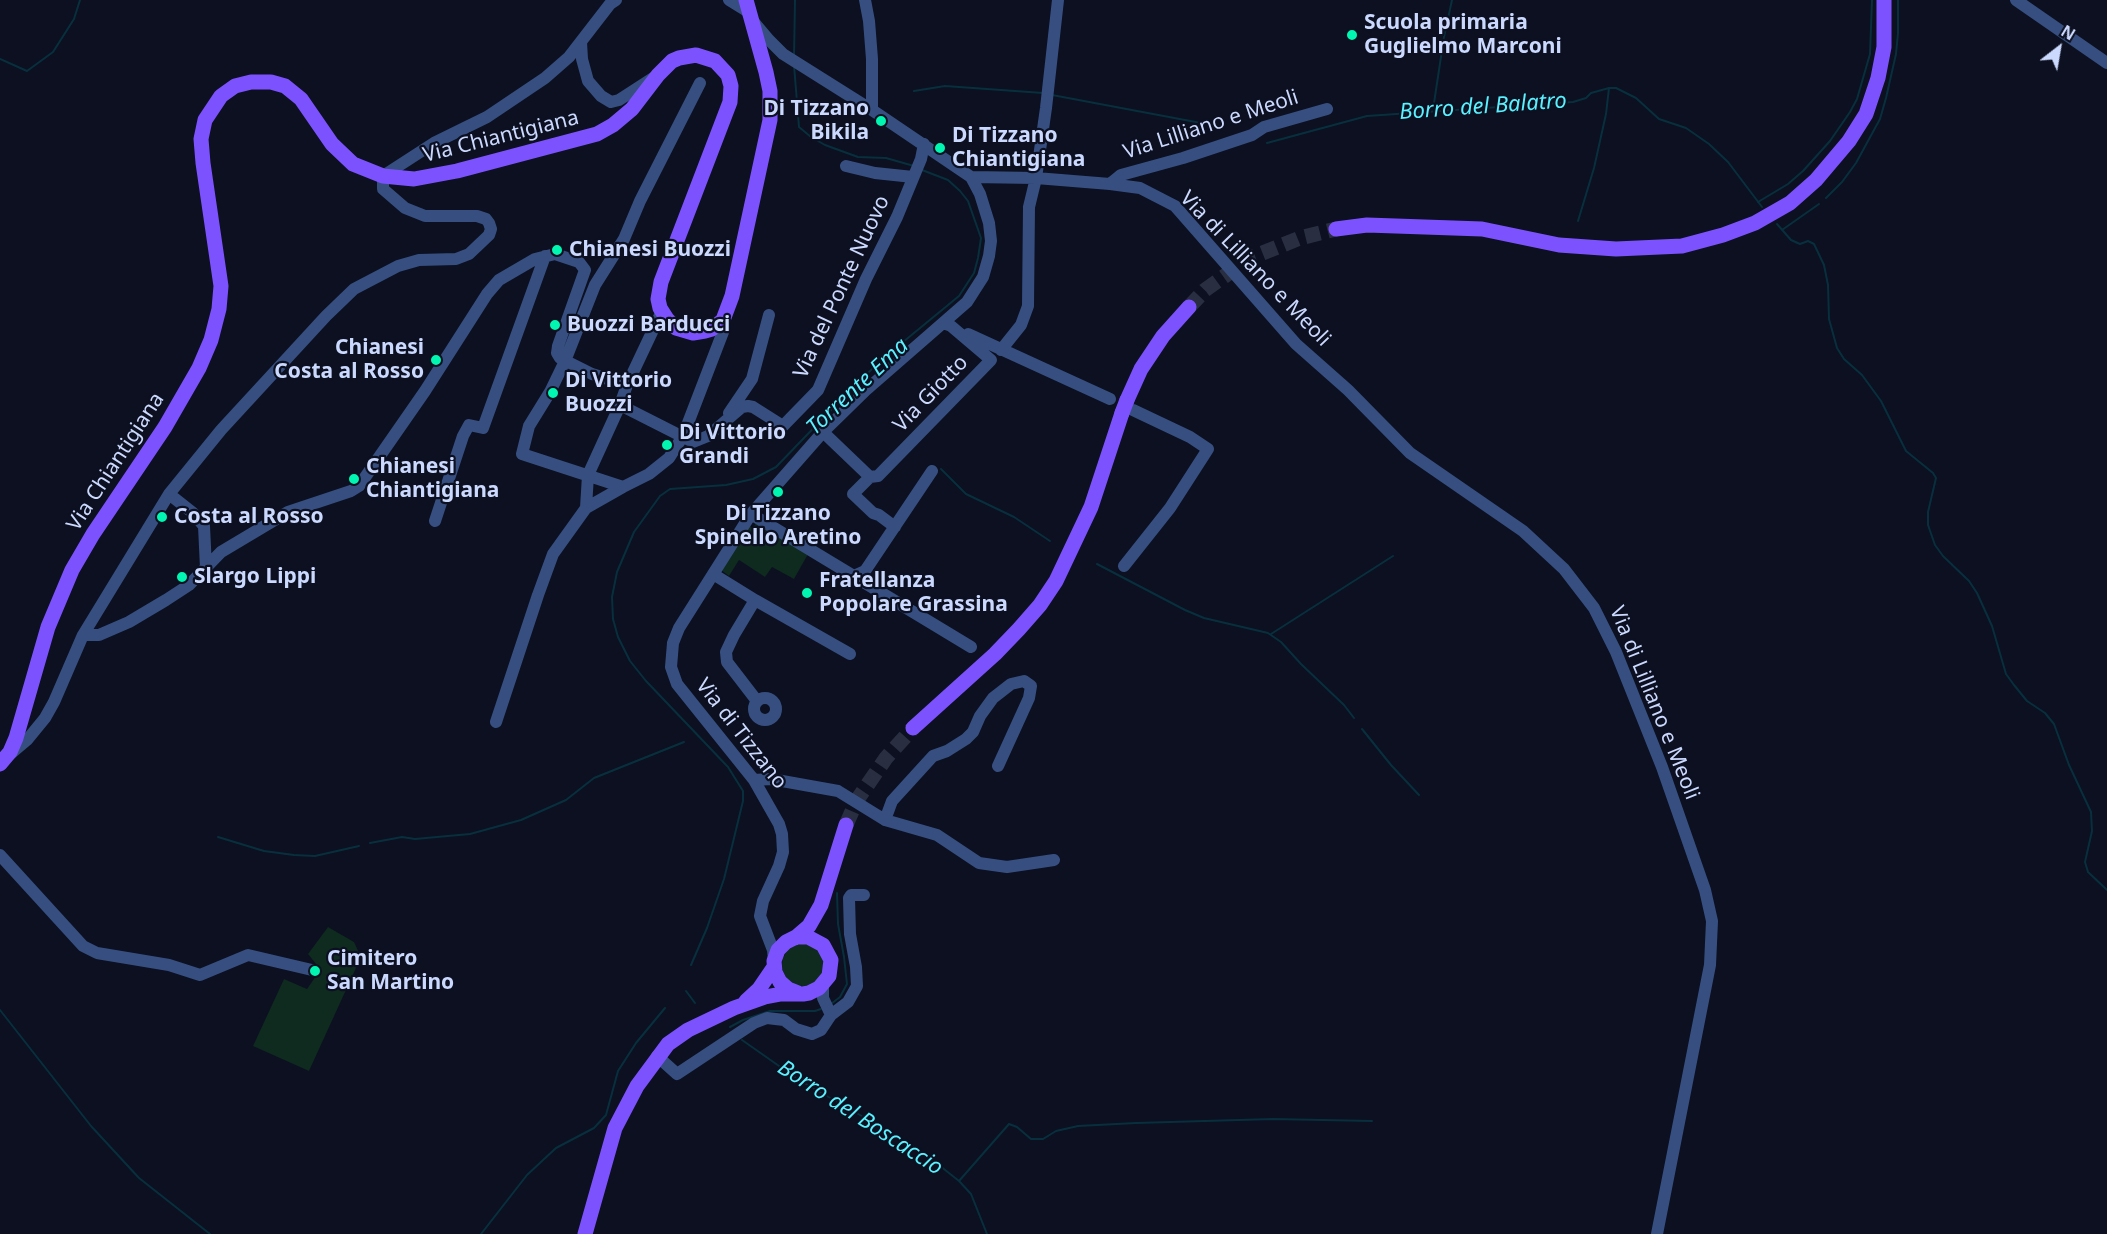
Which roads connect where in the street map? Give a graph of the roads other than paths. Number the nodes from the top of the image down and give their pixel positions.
1 (616, 0) edge
2 (729, 0) edge
3 (865, 0) edge
4 (1058, 0) edge
5 (1884, 0) edge
6 (2016, 0) edge
7 (750, 11) edge
8 (581, 42) junction
9 (2107, 63) edge
10 (658, 75) junction
11 (700, 83) dead end
12 (1327, 109) dead end
13 (872, 110) junction
14 (924, 144) junction
15 (846, 166) dead end
16 (383, 176) junction
17 (913, 176) junction
18 (971, 177) junction
19 (1036, 178) junction
20 (1110, 184) junction
21 (1336, 229) tunnel mouth
22 (545, 256) junction
23 (1189, 307) tunnel mouth
24 (662, 311) junction
25 (769, 315) dead end
26 (723, 320) junction
27 (947, 324) junction
28 (1001, 350) junction
29 (565, 362) junction
30 (627, 385) junction
31 (1110, 399) dead end
32 (620, 405) junction
33 (1127, 408) junction
34 (722, 425) junction
35 (823, 432) junction
36 (683, 436) junction
37 (932, 471) dead end
38 (588, 475) junction
39 (870, 477) junction
40 (623, 487) junction
41 (169, 494) junction
42 (586, 508) junction
43 (750, 514) junction
44 (435, 521) dead end
45 (895, 527) junction
46 (1124, 566) dead end
47 (206, 568) junction
48 (713, 574) junction
49 (861, 577) junction
50 (756, 600) junction
51 (83, 635) junction
52 (971, 647) dead end
53 (850, 654) dead end
54 (757, 701) dead end
55 (496, 722) dead end
56 (913, 728) tunnel mouth
57 (3, 761) edge
58 (998, 766) dead end
59 (754, 780) junction
60 (885, 820) junction
61 (846, 825) tunnel mouth
62 (0, 855) edge
63 (1054, 860) dead end
64 (827, 891) junction
65 (864, 895) dead end
66 (762, 923) junction
67 (793, 938) junction
68 (825, 948) junction
69 (774, 964) junction
70 (312, 970) dead end
71 (823, 985) junction
72 (803, 993) junction
73 (825, 1004) junction
74 (734, 1008) junction
75 (831, 1015) junction
76 (657, 1056) junction
77 (585, 1234) edge
78 (1657, 1234) edge

1 - 8 street
2 - 7 street
3 - 13 street
4 - 19 street
5 - 21 main road
6 - 9 street
7 - 13 street
7 - 26 main road
8 - 10 street
8 - 16 street
10 - 16 main road, Via Chiantigiana
10 - 24 main road, Via Chiantigiana
11 - 29 street
12 - 20 street, Via Lilliano e Meoli
13 - 14 street
14 - 17 street, Via del Ponte Nuovo
14 - 18 street
15 - 17 street, Via del Ponte Nuovo
16 - 41 street
16 - 57 main road, Via Chiantigiana
17 - 34 street, Via del Ponte Nuovo
18 - 19 street, Via di Lilliano e Meoli
18 - 27 street, Via di Tizzano
19 - 20 street, Via di Lilliano e Meoli
19 - 28 street
20 - 78 street, Via di Lilliano e Meoli
22 - 29 street
22 - 44 street
22 - 47 street
23 - 33 main road
24 - 26 main road
24 - 30 street
25 - 34 street
26 - 36 street
27 - 28 street
27 - 35 street, Via di Tizzano
27 - 39 street, Via Giotto
28 - 31 street
29 - 30 street
29 - 38 street
30 - 32 street
32 - 36 street
32 - 38 street
33 - 46 street
33 - 56 main road
34 - 36 street, Via del Ponte Nuovo
35 - 39 street
35 - 43 street, Via di Tizzano
36 - 40 street
37 - 45 street
38 - 40 street
38 - 42 street
39 - 45 street, Via Giotto
40 - 42 street
41 - 47 street
41 - 51 street
42 - 55 street
43 - 48 street, Via di Tizzano
43 - 49 street
45 - 49 street
47 - 51 street
48 - 50 street
48 - 59 street, Via di Tizzano
49 - 52 street
50 - 53 street
50 - 54 street
51 - 57 street
58 - 60 street
59 - 60 street
59 - 66 street, Via di Tizzano
60 - 63 street
61 - 64 main road
62 - 70 street
64 - 67 main road
64 - 68 main road
65 - 75 street
66 - 67 street
66 - 69 street
67 - 68 main road
67 - 69 main road
68 - 71 main road
69 - 72 main road
69 - 74 main road
71 - 72 main road
71 - 73 street
72 - 73 street
72 - 74 main road
73 - 75 street
74 - 76 main road
75 - 76 street
76 - 77 main road

